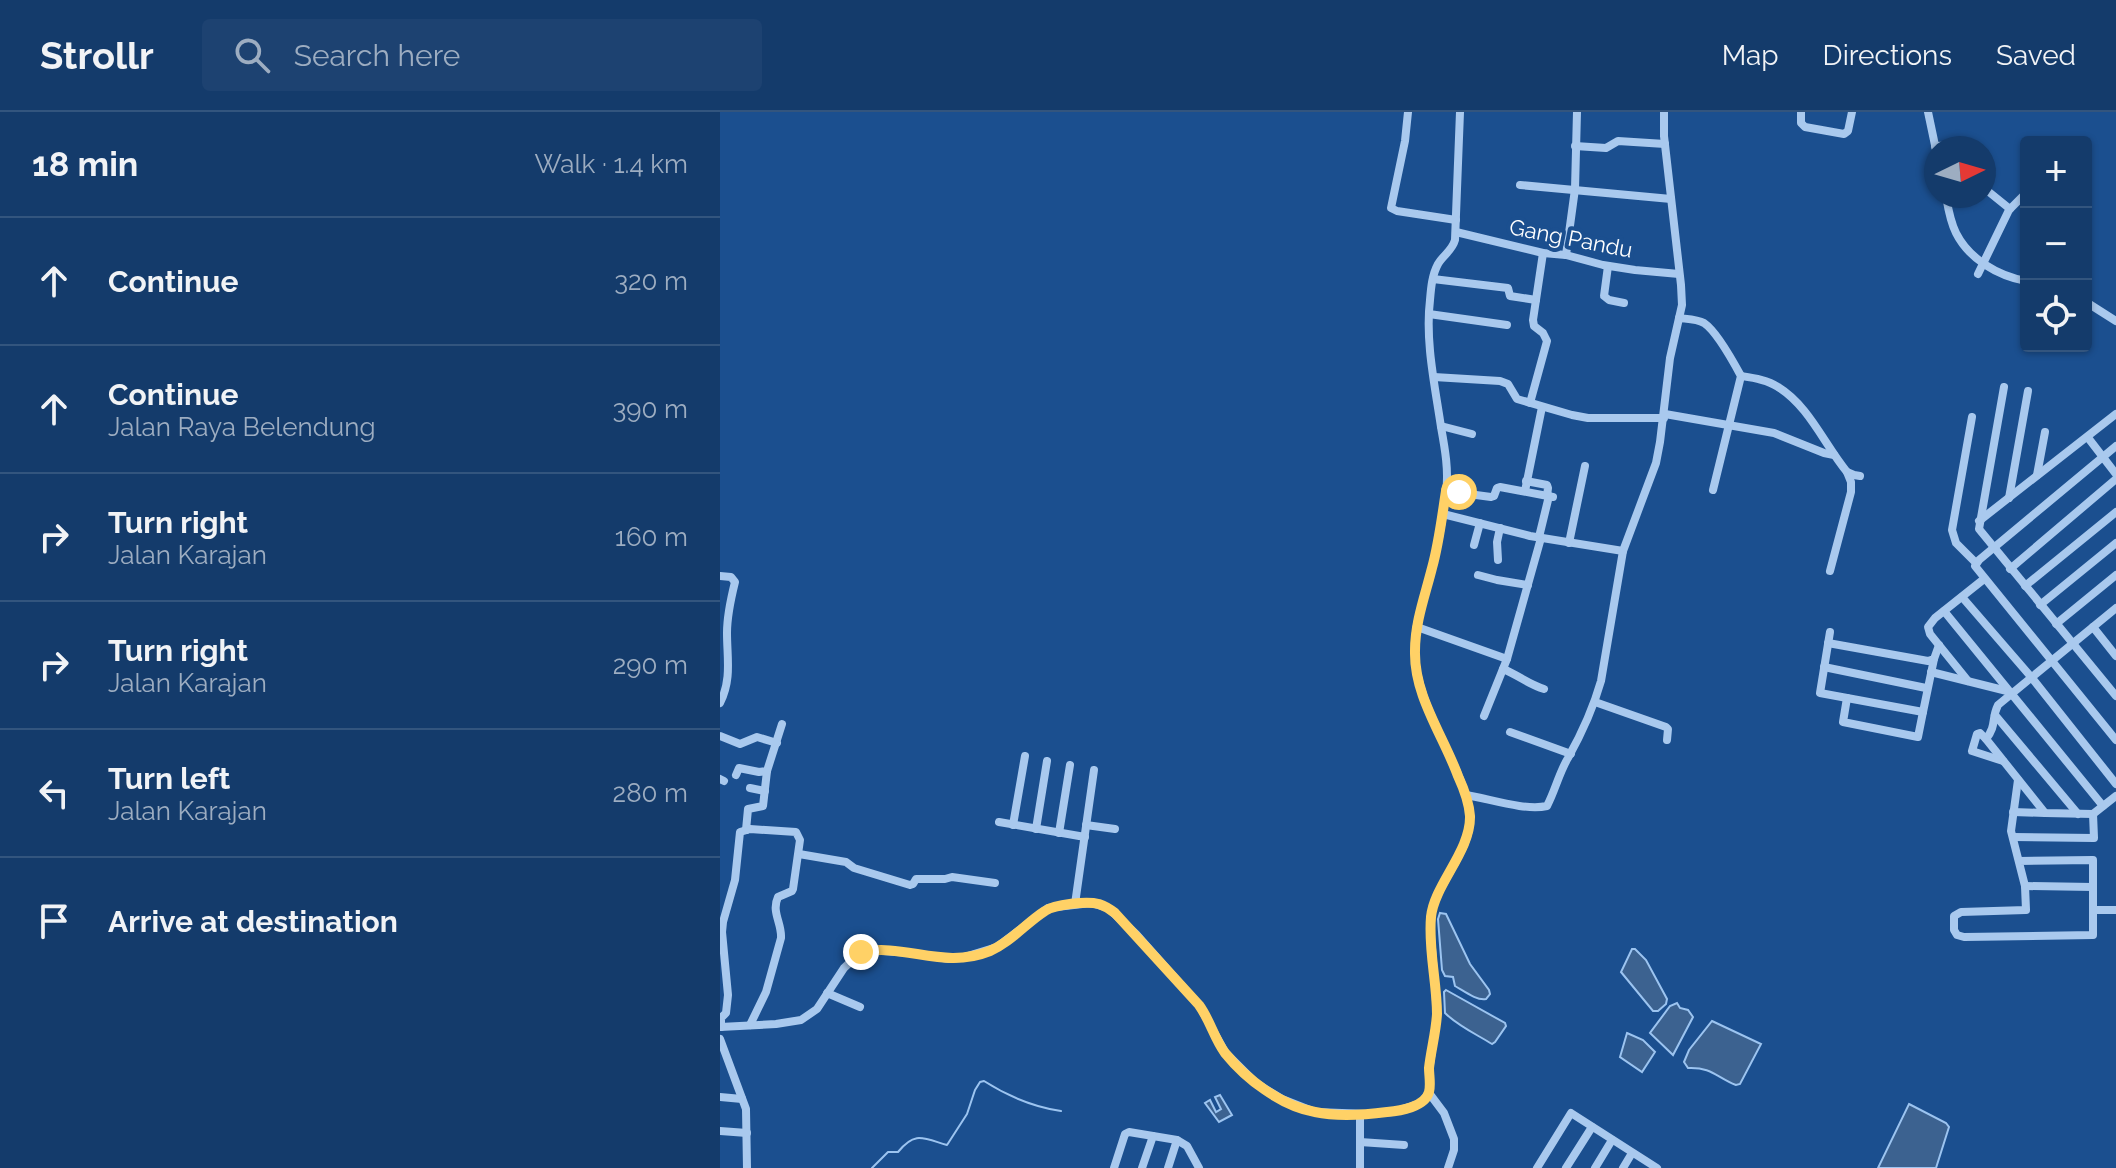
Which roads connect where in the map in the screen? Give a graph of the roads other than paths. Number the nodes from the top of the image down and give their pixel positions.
1 (1408, 112) edge
2 (1460, 112) edge
3 (1577, 112) edge
4 (1664, 112) edge
5 (1801, 112) edge
6 (1852, 112) edge
7 (1928, 112) edge
8 (1933, 136) edge
9 (1665, 144) junction
10 (1575, 146) junction
11 (1520, 185) dead end
12 (1575, 189) junction
13 (1996, 198) edge
14 (1671, 199) junction
15 (2020, 199) edge
16 (1949, 208) edge
17 (2010, 209) junction
18 (1456, 220) junction
19 (1456, 232) junction
20 (1543, 253) junction
21 (1566, 255) junction
22 (1984, 264) junction
23 (1608, 266) junction
24 (1679, 274) junction
25 (1978, 274) dead end
26 (1433, 279) junction
27 (2022, 280) edge
28 (1536, 300) junction
29 (1624, 303) dead end
30 (2092, 306) edge
31 (1429, 314) junction
32 (1679, 318) junction
33 (2116, 321) edge
34 (1507, 325) dead end
35 (1741, 376) junction
36 (1434, 377) junction
37 (2004, 387) dead end
38 (2028, 391) dead end
39 (1530, 403) junction
40 (1542, 407) junction
41 (2116, 414) edge
42 (1664, 416) junction
43 (1972, 417) dead end
44 (1730, 424) junction
45 (1441, 426) junction
46 (2045, 432) dead end
47 (1472, 434) dead end
48 (2089, 439) dead end
49 (2116, 446) edge
50 (1834, 455) junction
51 (2102, 458) junction
52 (1585, 466) dead end
53 (1847, 472) junction
54 (1860, 476) dead end
55 (2037, 476) junction
56 (2116, 477) edge
57 (1526, 481) junction
58 (1713, 490) dead end
59 (1446, 491) junction
60 (1525, 491) junction
61 (1550, 496) junction
62 (2009, 498) junction
63 (2116, 512) edge
64 (1443, 514) junction
65 (1979, 522) junction
66 (1480, 523) junction
67 (1500, 528) junction
68 (1540, 538) junction
69 (1569, 543) junction
70 (2116, 543) edge
71 (1474, 545) dead end
72 (1994, 548) junction
73 (1623, 551) junction
74 (1498, 560) dead end
75 (1976, 563) junction
76 (2010, 569) junction
77 (1830, 571) dead end
78 (1478, 575) dead end
79 (2116, 575) edge
80 (720, 576) edge
81 (1984, 579) junction
82 (1528, 585) junction
83 (2025, 586) junction
84 (1962, 597) junction
85 (2040, 605) junction
86 (1944, 611) junction
87 (2114, 612) edge
88 (2056, 624) junction
89 (1417, 627) junction
90 (2093, 627) junction
91 (1830, 632) dead end
92 (1828, 643) junction
93 (2073, 644) junction
94 (1939, 645) junction
95 (2116, 656) edge
96 (1507, 659) junction
97 (1934, 659) junction
98 (2053, 662) junction
99 (1824, 667) junction
100 (1503, 669) junction
101 (1931, 672) junction
102 (2032, 678) junction
103 (1968, 681) junction
104 (1926, 688) junction
105 (1544, 689) dead end
106 (2009, 692) junction
107 (2116, 696) edge
108 (1847, 698) junction
109 (1595, 702) junction
110 (720, 703) edge
111 (1923, 712) junction
112 (1995, 715) junction
113 (1484, 716) dead end
114 (782, 724) dead end
115 (1510, 732) dead end
116 (720, 736) edge
117 (1986, 739) junction
118 (1667, 740) dead end
119 (2116, 740) edge
120 (777, 743) junction
121 (1571, 754) junction
122 (1025, 756) dead end
123 (1047, 761) dead end
124 (2003, 761) junction
125 (1070, 765) dead end
126 (1094, 770) dead end
127 (767, 771) junction
128 (736, 775) dead end
129 (2018, 780) junction
130 (2116, 784) edge
131 (750, 788) dead end
132 (765, 791) junction
133 (1466, 795) junction
134 (2116, 797) edge
135 (2103, 806) junction
136 (2013, 812) junction
137 (2045, 813) junction
138 (2078, 814) junction
139 (2093, 814) junction
140 (999, 822) dead end
141 (1013, 825) junction
142 (1086, 825) junction
143 (1036, 829) junction
144 (1115, 829) dead end
145 (746, 830) junction
146 (1059, 833) junction
147 (1085, 837) junction
148 (2013, 837) junction
149 (799, 854) junction
150 (2019, 861) junction
151 (995, 883) dead end
152 (2025, 886) junction
153 (2093, 887) junction
154 (1075, 904) junction
155 (2093, 910) junction
156 (2116, 910) edge
157 (722, 966) edge
158 (827, 993) junction
159 (860, 1007) dead end
160 (720, 1018) edge
161 (750, 1025) junction
162 (720, 1027) edge
163 (720, 1039) edge
164 (1429, 1093) junction
165 (720, 1097) edge
166 (742, 1099) junction
167 (1360, 1114) junction
168 (1592, 1127) junction
169 (720, 1131) edge
170 (747, 1133) junction
171 (1153, 1136) junction
172 (1177, 1140) junction
173 (1612, 1140) junction
174 (1360, 1142) junction
175 (1404, 1145) dead end
176 (1632, 1153) junction
177 (1196, 1165) edge
178 (1654, 1167) edge
179 (747, 1168) edge
180 (1114, 1168) edge
181 (1142, 1168) edge
182 (1168, 1168) edge
183 (1360, 1168) edge
184 (1448, 1168) edge
185 (1537, 1168) edge
186 (1566, 1168) edge
187 (1595, 1168) edge
188 (1623, 1168) edge

1 - 18 street
2 - 18 street
3 - 10 street
4 - 9 street
5 - 6 street
7 - 8 street
9 - 10 street
9 - 14 street
10 - 12 street
11 - 12 street
12 - 14 street
12 - 21 street
13 - 17 street
14 - 24 street
15 - 17 street
16 - 22 street
17 - 22 street
18 - 19 street
19 - 20 street, Gang Pandu
19 - 26 street
20 - 21 street, Gang Pandu
20 - 28 street
21 - 23 street, Gang Pandu
22 - 25 street
22 - 27 street
23 - 24 street, Gang Pandu
23 - 29 street
24 - 32 street
26 - 28 street
26 - 31 street
28 - 39 street
30 - 33 street
31 - 34 street
31 - 36 street
32 - 35 street
32 - 42 street
35 - 44 street
35 - 50 street
36 - 39 street
36 - 45 street
37 - 65 street
38 - 62 street
39 - 40 street
40 - 42 street
40 - 57 street
41 - 55 street
42 - 44 street
42 - 73 street
43 - 75 street
44 - 50 street
44 - 58 street
45 - 47 street
45 - 59 street
46 - 55 street
48 - 51 street
49 - 51 street
50 - 53 street
51 - 56 street
51 - 72 street
52 - 69 street
53 - 54 street
53 - 77 street
55 - 62 street
56 - 76 street
57 - 60 street
57 - 61 street
59 - 60 street
59 - 64 street
60 - 61 street
61 - 68 street
62 - 65 street
63 - 83 street
64 - 66 street
64 - 89 street
65 - 72 street
66 - 67 street
66 - 71 street
67 - 68 street
67 - 74 street
68 - 69 street
68 - 82 street
69 - 73 street
70 - 85 street
72 - 75 street
72 - 76 street
73 - 109 street
75 - 81 street
76 - 83 street
78 - 82 street
79 - 88 street
80 - 110 street
81 - 84 street
81 - 98 street
82 - 96 street
83 - 85 street
84 - 86 street
84 - 102 street
85 - 88 street
86 - 94 street
86 - 106 street
87 - 90 street
88 - 93 street
89 - 96 street
89 - 133 street
90 - 93 street
90 - 95 street
91 - 92 street
92 - 97 street
92 - 99 street
93 - 98 street
93 - 107 street
94 - 97 street
94 - 103 street
96 - 100 street
97 - 101 street
98 - 102 street
98 - 119 street
99 - 104 street
99 - 108 street
100 - 105 street
100 - 113 street
101 - 103 street
101 - 104 street
102 - 106 street
102 - 130 street
103 - 106 street
104 - 111 street
106 - 112 street
106 - 135 street
108 - 111 street
108 - 111 street
109 - 118 street
109 - 121 street
112 - 117 street
112 - 138 street
114 - 120 street
115 - 121 street
116 - 120 street
117 - 124 street
117 - 124 street
120 - 127 street
121 - 133 street
122 - 141 street
123 - 143 street
124 - 129 street
125 - 146 street
126 - 142 street
127 - 128 street
127 - 132 street
129 - 136 street
129 - 137 street
131 - 132 street
132 - 145 street
133 - 164 street
134 - 135 street
135 - 139 street
136 - 137 street
136 - 148 street
137 - 138 street
138 - 139 street
139 - 148 street
140 - 141 street
141 - 143 street
142 - 144 street
142 - 147 street
143 - 146 street
145 - 149 street
145 - 157 street
146 - 147 street
147 - 154 street
148 - 150 street
149 - 151 street
149 - 161 street
150 - 152 street
150 - 153 street
152 - 153 street
152 - 155 street
153 - 155 street
154 - 158 street
154 - 167 street
155 - 156 street
157 - 160 street
158 - 159 street
158 - 161 street
160 - 162 street
161 - 162 street
163 - 166 street
164 - 167 street
164 - 184 street
165 - 166 street
166 - 170 street
167 - 174 street
168 - 173 street
168 - 185 street
168 - 186 street
169 - 170 street
170 - 179 street
171 - 172 street
171 - 180 street
171 - 181 street
172 - 177 street
172 - 182 street
173 - 176 street
173 - 187 street
174 - 175 street
174 - 183 street
176 - 178 street
176 - 188 street

